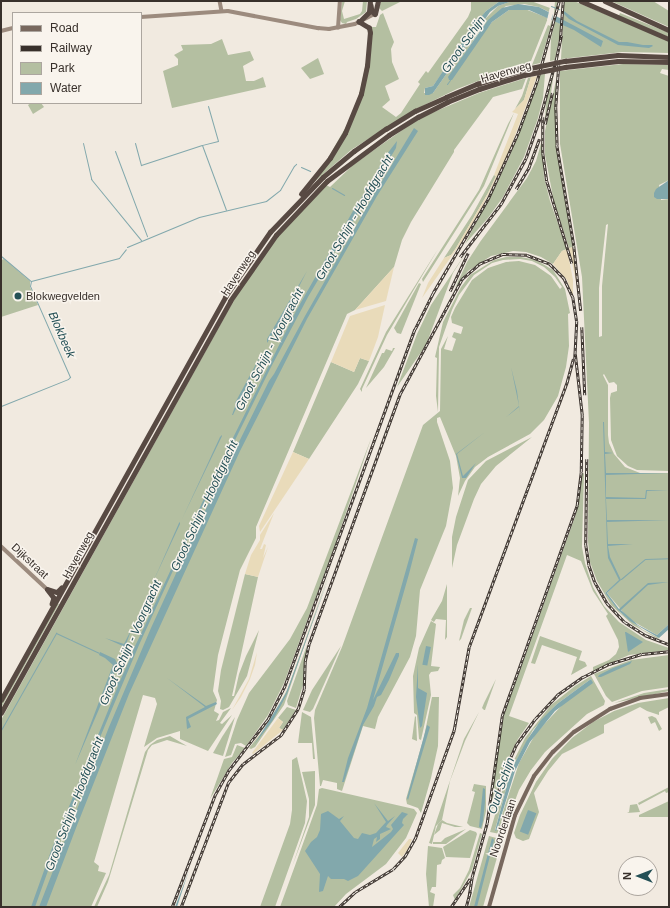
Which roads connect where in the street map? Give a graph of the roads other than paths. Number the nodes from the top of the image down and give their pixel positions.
1 (220, 1) edge
2 (340, 1) edge
3 (371, 1) edge
4 (378, 1) edge
5 (581, 1) edge
6 (605, 1) edge
7 (222, 11) junction
8 (375, 14) junction
9 (142, 17) edge
10 (359, 22) junction
11 (12, 28) edge
12 (338, 28) junction
13 (669, 30) edge
14 (1, 31) edge
15 (669, 39) edge
16 (669, 57) edge
17 (669, 62) edge
18 (270, 232) junction
19 (96, 530) junction
20 (1, 546) edge
21 (47, 589) junction
22 (28, 650) junction
23 (669, 694) edge
24 (1, 700) edge
25 (1, 713) edge
26 (489, 907) edge

1 - 7 main road
2 - 12 main road
3 - 8 highway
3 - 10 highway
4 - 8 highway
5 - 15 highway
6 - 13 highway
7 - 9 main road
7 - 12 main road
8 - 10 main road
10 - 12 main road
10 - 18 highway
11 - 14 main road
16 - 18 highway, Havenweg, bridge
17 - 25 highway, Havenweg, bridge
18 - 19 highway, Havenweg
19 - 21 highway
19 - 22 highway, Havenweg
20 - 21 main road, Dijkstraat
21 - 22 highway
22 - 24 highway, Havenweg
23 - 26 main road, Noorderlaan

